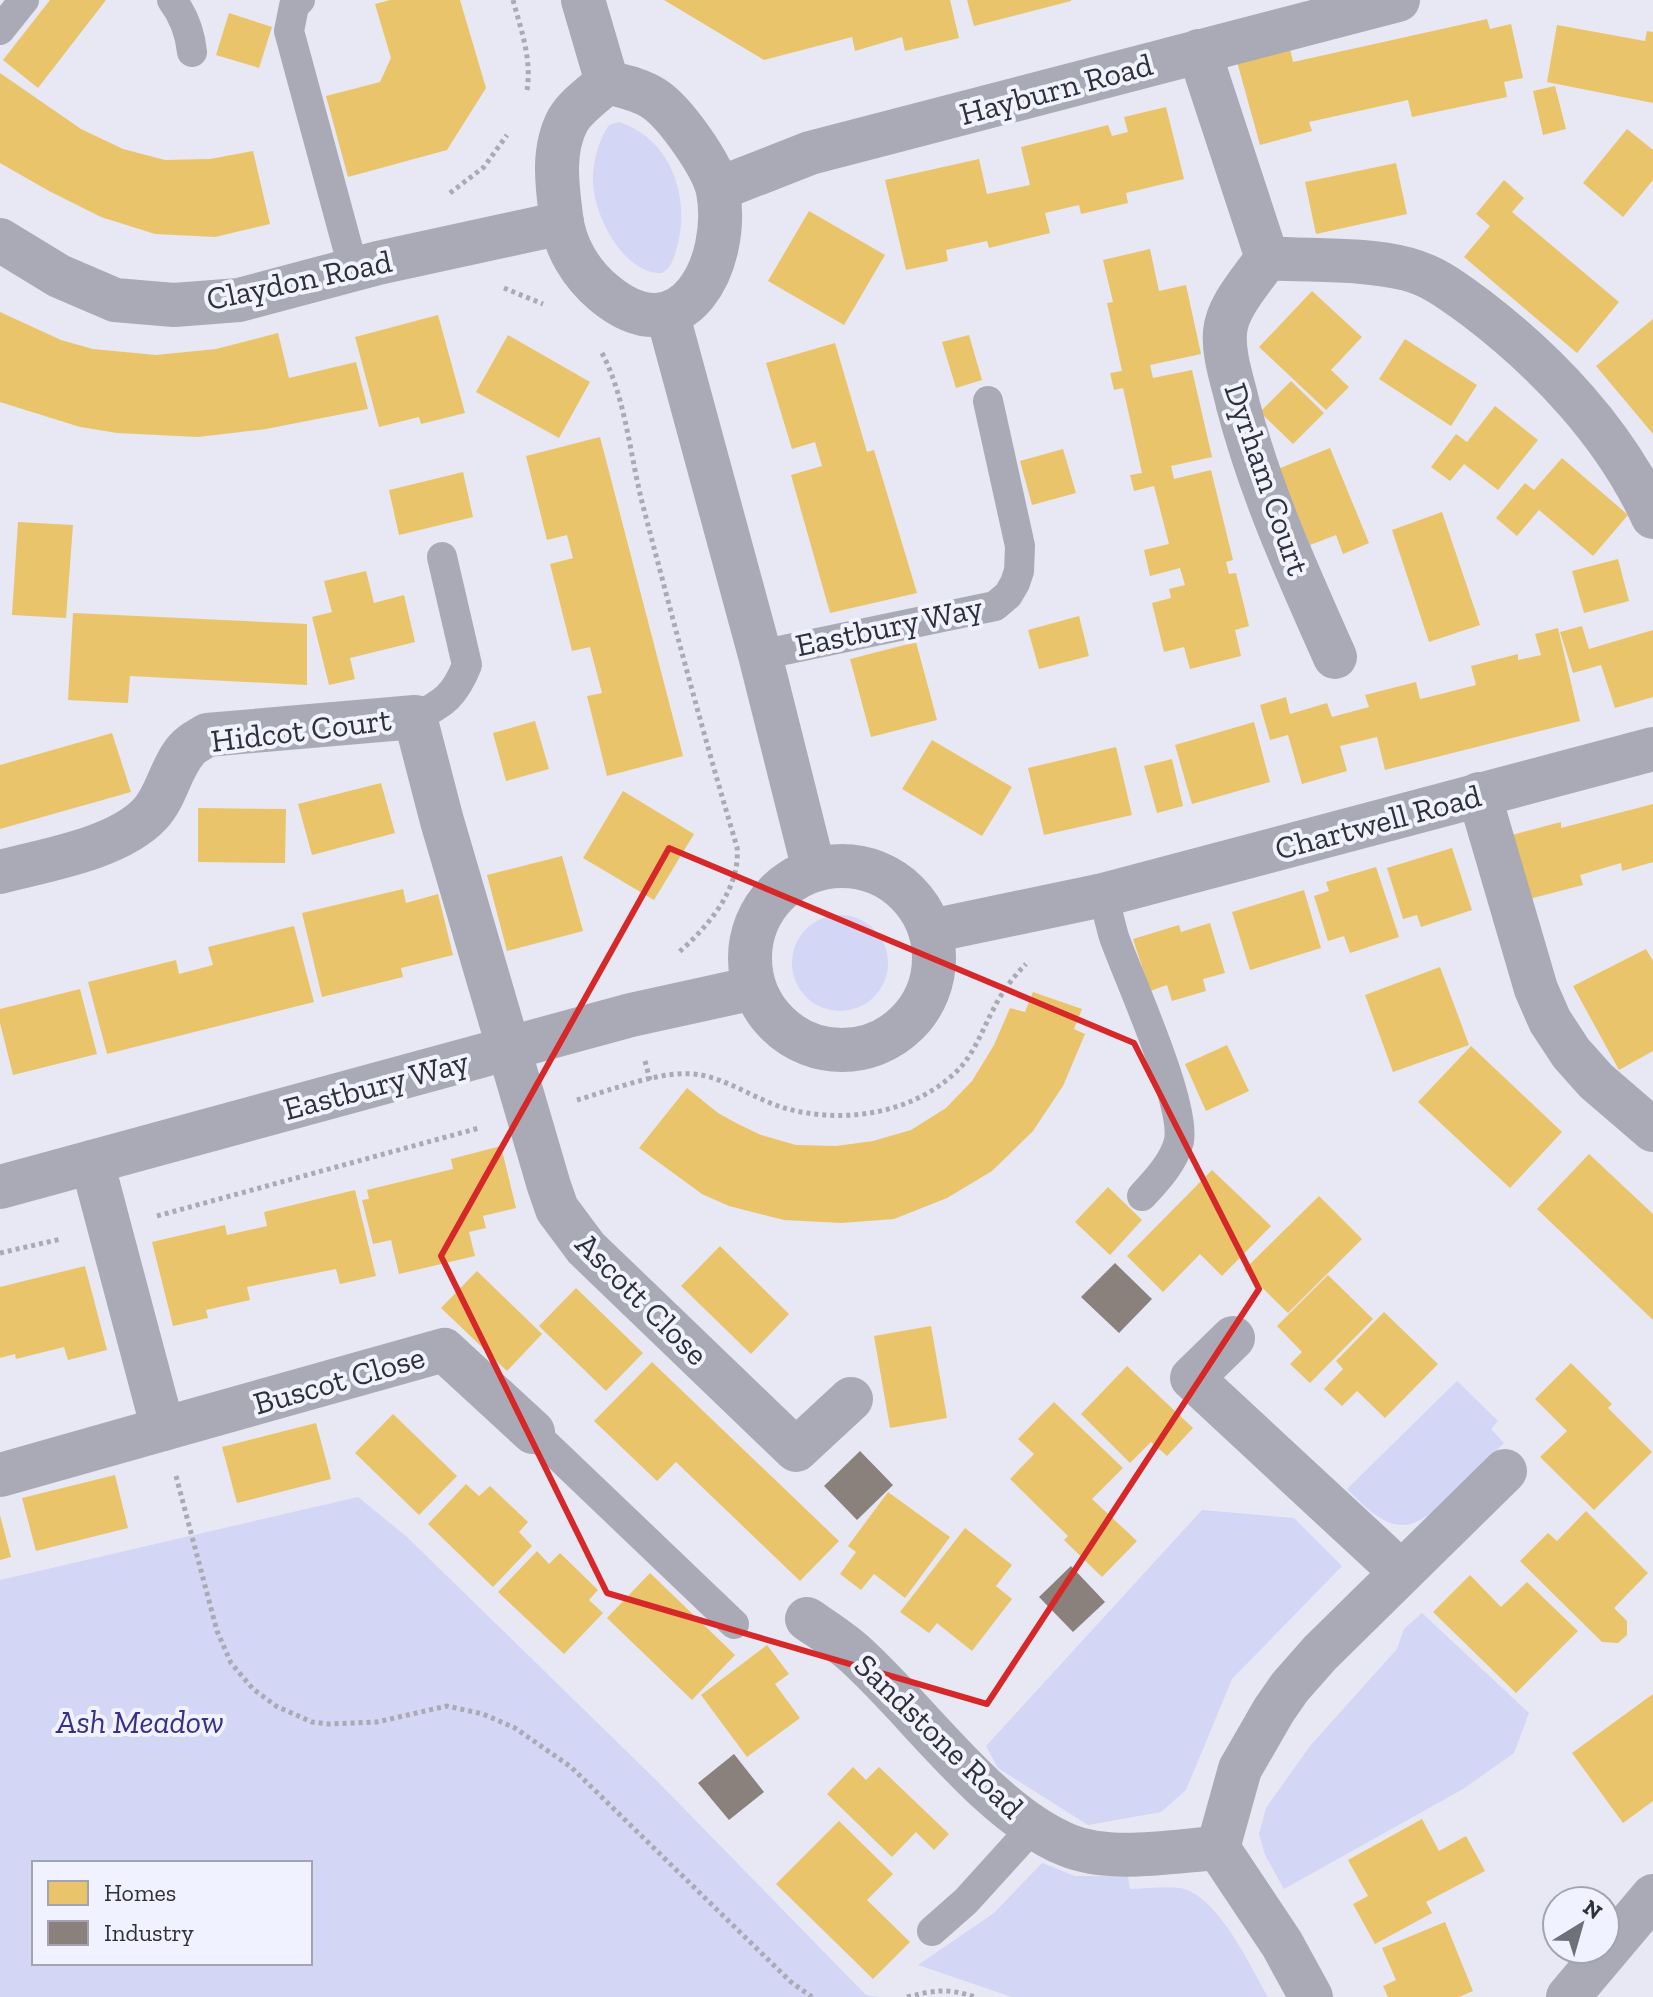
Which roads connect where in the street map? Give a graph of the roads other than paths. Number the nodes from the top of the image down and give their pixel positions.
1 (24, 0) edge
2 (172, 0) edge
3 (300, 0) edge
4 (583, 0) edge
5 (1398, 0) edge
6 (0, 30) edge
7 (1199, 51) junction
8 (192, 52) dead end
9 (607, 82) junction
10 (718, 189) junction
11 (562, 223) junction
12 (0, 240) edge
13 (1267, 258) junction
14 (354, 271) junction
15 (668, 316) junction
16 (988, 401) dead end
17 (1649, 496) edge
18 (442, 557) dead end
19 (760, 655) junction
20 (1335, 657) dead end
21 (415, 717) junction
22 (1653, 749) edge
23 (1479, 794) junction
24 (814, 870) junction
25 (0, 872) edge
26 (1103, 895) junction
27 (931, 931) junction
28 (754, 988) junction
29 (509, 1049) junction
30 (1653, 1130) edge
31 (92, 1162) junction
32 (0, 1187) edge
33 (1142, 1196) dead end
34 (1233, 1338) dead end
35 (851, 1399) dead end
36 (163, 1429) junction
37 (533, 1432) joint
38 (1505, 1471) dead end
39 (0, 1475) edge
40 (1401, 1572) junction
41 (807, 1619) dead end
42 (734, 1624) dead end
43 (1034, 1826) junction
44 (1218, 1848) junction
45 (1653, 1896) edge
46 (932, 1931) dead end
47 (1311, 1997) edge
48 (1568, 1997) edge

1 - 6 lane
2 - 8 lane
3 - 14 lane
4 - 9 street
5 - 7 street, Hayburn Road
7 - 10 street, Hayburn Road
7 - 13 street
9 - 10 street
9 - 11 street
10 - 15 street
11 - 14 street, Claydon Road
11 - 15 street
12 - 14 street, Claydon Road
13 - 17 street
13 - 20 street, Dyrham Court
15 - 19 street, Eastbury Way
16 - 19 lane, Eastbury Way
18 - 21 lane, Hidcot Court
19 - 24 street, Eastbury Way
21 - 25 street, Hidcot Court
21 - 29 street, Hidcot Court
22 - 23 street, Chartwell Road
23 - 26 street, Chartwell Road
23 - 30 street
24 - 27 street
24 - 28 street
26 - 27 street, Chartwell Road
26 - 33 lane
27 - 28 street
28 - 29 street, Eastbury Way
29 - 31 street, Eastbury Way
29 - 35 street, Ascott Close
31 - 32 street, Eastbury Way
31 - 36 street
34 - 40 street
36 - 37 street, Buscot Close
36 - 39 street, Buscot Close
37 - 42 lane
38 - 40 street
40 - 44 street
41 - 43 street, Sandstone Road
43 - 44 street, Sandstone Road
43 - 46 lane
44 - 47 street
45 - 48 street

